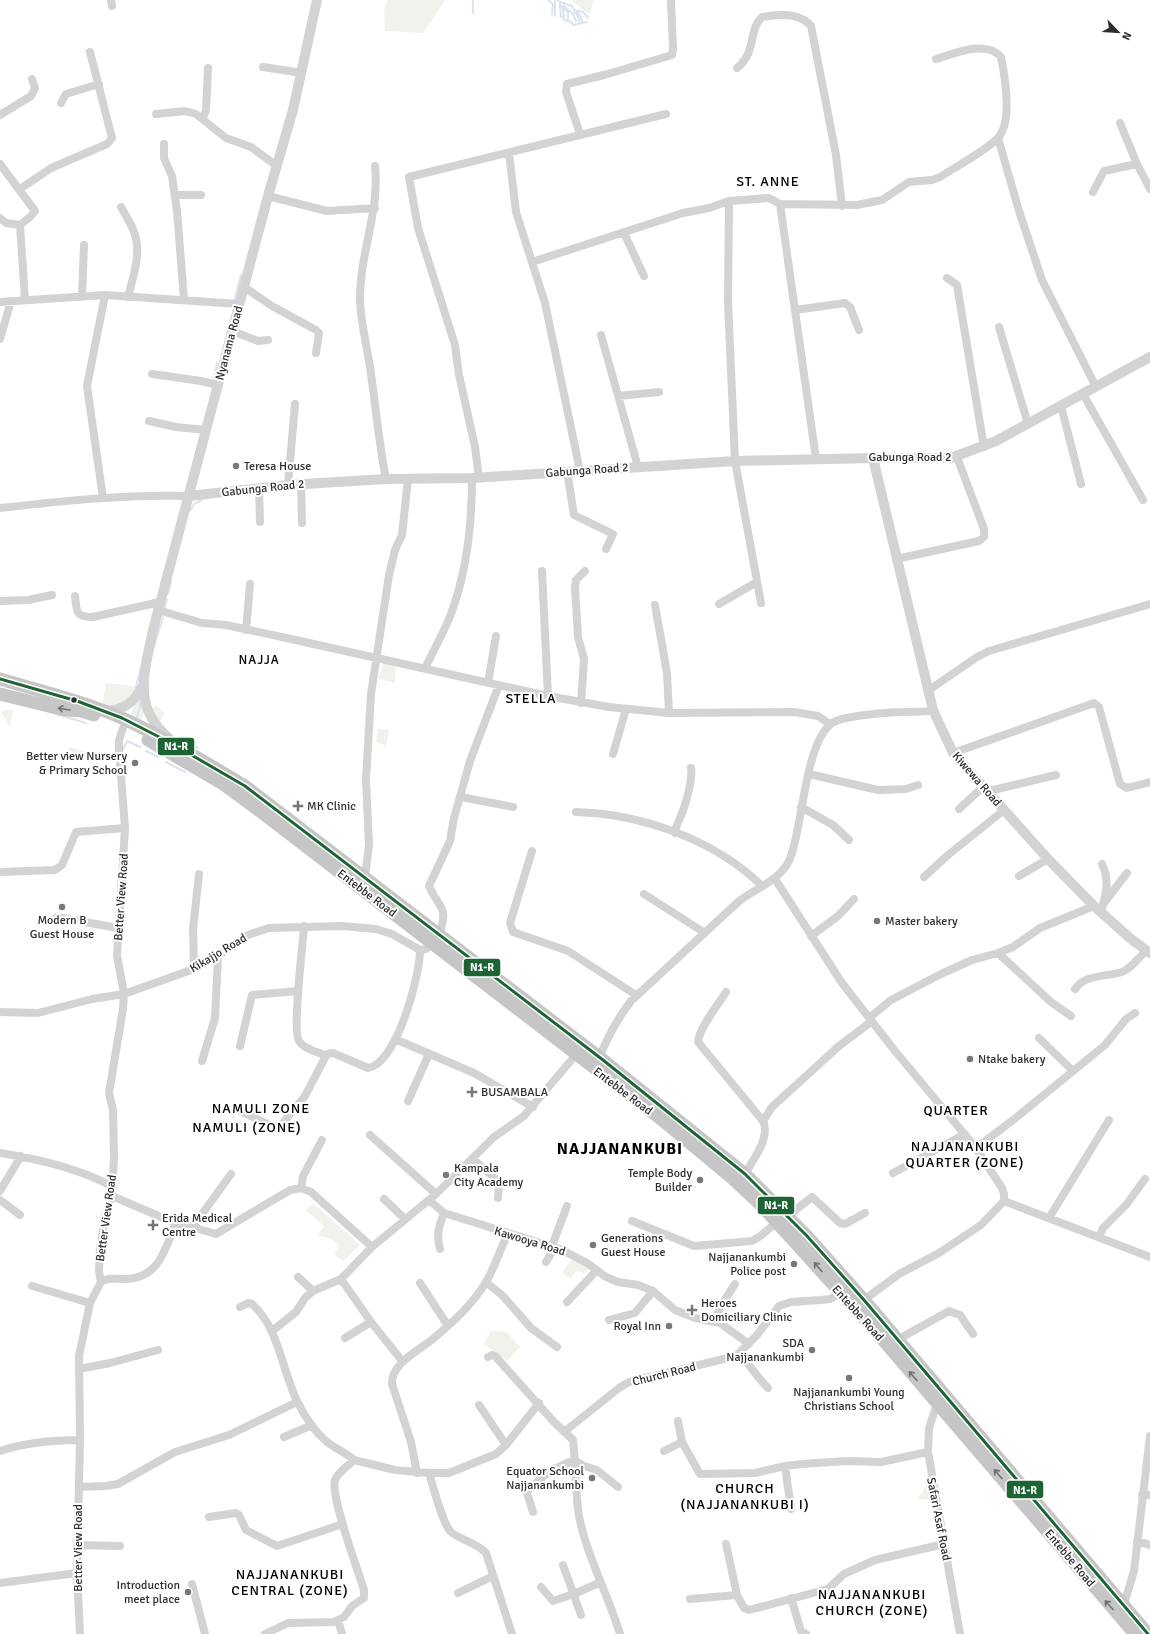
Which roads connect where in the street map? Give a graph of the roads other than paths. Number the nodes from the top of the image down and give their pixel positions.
1 (317, 0) edge
2 (671, 0) edge
3 (90, 52) dead end
4 (936, 59) dead end
5 (208, 68) dead end
6 (262, 68) dead end
7 (737, 68) dead end
8 (302, 74) junction
9 (32, 79) dead end
10 (99, 84) junction
11 (61, 103) dead end
12 (156, 114) dead end
13 (666, 114) dead end
14 (0, 115) edge
15 (203, 118) junction
16 (1120, 123) dead end
17 (580, 134) junction
18 (998, 138) junction
19 (164, 144) dead end
20 (509, 153) junction
21 (0, 164) edge
22 (1137, 164) junction
23 (277, 166) junction
24 (375, 166) dead end
25 (20, 189) junction
26 (1150, 189) edge
27 (1094, 192) dead end
28 (175, 195) junction
29 (201, 195) dead end
30 (268, 196) junction
31 (729, 201) junction
32 (780, 204) junction
33 (121, 206) dead end
34 (842, 206) junction
35 (375, 208) junction
36 (0, 218) edge
37 (20, 225) junction
38 (624, 233) junction
39 (84, 245) dead end
40 (532, 262) junction
41 (644, 276) dead end
42 (947, 278) dead end
43 (244, 287) junction
44 (104, 295) junction
45 (82, 296) junction
46 (128, 297) junction
47 (184, 299) junction
48 (25, 300) junction
49 (11, 301) junction
50 (0, 302) edge
51 (239, 304) junction
52 (795, 310) junction
53 (999, 327) dead end
54 (859, 330) dead end
55 (232, 331) junction
56 (601, 335) dead end
57 (0, 339) edge
58 (268, 340) dead end
59 (316, 353) dead end
60 (1150, 357) edge
61 (152, 374) dead end
62 (218, 385) junction
63 (1096, 387) junction
64 (659, 392) dead end
65 (1083, 394) junction
66 (618, 396) junction
67 (295, 404) dead end
68 (1061, 406) junction
69 (149, 421) dead end
70 (1028, 424) junction
71 (206, 430) junction
72 (984, 447) junction
73 (957, 457) junction
74 (873, 458) junction
75 (816, 459) junction
76 (735, 461) junction
77 (638, 467) junction
78 (567, 471) junction
79 (580, 471) junction
80 (475, 478) junction
81 (386, 479) junction
82 (408, 479) junction
83 (301, 484) junction
84 (1081, 484) dead end
85 (288, 485) junction
86 (259, 488) junction
87 (189, 496) junction
88 (103, 498) junction
89 (1142, 500) dead end
90 (0, 508) edge
91 (260, 522) dead end
92 (302, 523) dead end
93 (606, 549) dead end
94 (896, 559) junction
95 (585, 571) dead end
96 (542, 572) dead end
97 (757, 582) junction
98 (250, 584) dead end
99 (52, 595) dead end
100 (75, 596) dead end
101 (0, 601) edge
102 (761, 603) dead end
103 (719, 604) dead end
104 (1150, 604) edge
105 (654, 605) dead end
106 (159, 606) junction
107 (246, 630) junction
108 (496, 636) dead end
109 (376, 657) junction
110 (425, 668) junction
111 (0, 679) edge
112 (488, 683) junction
113 (499, 685) junction
114 (142, 687) junction
115 (929, 690) junction
116 (0, 694) edge
117 (548, 696) junction
118 (581, 702) junction
119 (97, 708) junction
120 (626, 709) junction
121 (932, 710) junction
122 (669, 713) junction
123 (830, 724) junction
124 (123, 728) junction
125 (183, 749) junction
126 (953, 753) junction
127 (613, 754) dead end
128 (691, 768) dead end
129 (809, 774) junction
130 (1056, 775) dead end
131 (1150, 782) edge
132 (918, 785) dead end
133 (986, 788) junction
134 (461, 797) junction
135 (512, 807) dead end
136 (801, 807) junction
137 (959, 809) dead end
138 (1004, 810) junction
139 (576, 812) dead end
140 (125, 828) junction
141 (675, 833) junction
142 (849, 840) dead end
143 (532, 851) dead end
144 (1048, 859) junction
145 (1102, 864) dead end
146 (0, 872) edge
147 (1127, 873) dead end
148 (199, 874) dead end
149 (1019, 876) dead end
150 (365, 877) junction
151 (924, 878) dead end
152 (775, 879) junction
153 (762, 886) junction
154 (644, 894) dead end
155 (854, 899) dead end
156 (1099, 907) junction
157 (57, 917) dead end
158 (304, 926) junction
159 (118, 928) junction
160 (705, 933) junction
161 (811, 936) junction
162 (436, 939) junction
163 (417, 948) junction
164 (1148, 952) edge
165 (998, 953) junction
166 (218, 956) junction
167 (194, 969) junction
168 (1075, 989) dead end
169 (298, 991) junction
170 (726, 992) dead end
171 (124, 994) junction
172 (636, 995) junction
173 (0, 1012) edge
174 (1135, 1013) dead end
175 (1071, 1016) dead end
176 (870, 1020) junction
177 (1039, 1038) dead end
178 (395, 1039) junction
179 (240, 1046) dead end
180 (580, 1051) junction
181 (429, 1054) junction
182 (326, 1055) junction
183 (202, 1061) dead end
184 (599, 1065) junction
185 (1072, 1070) junction
186 (408, 1101) dead end
187 (532, 1108) junction
188 (240, 1111) dead end
189 (1109, 1120) dead end
190 (763, 1121) junction
191 (965, 1134) junction
192 (370, 1135) dead end
193 (322, 1140) dead end
194 (976, 1148) junction
195 (0, 1153) edge
196 (21, 1156) junction
197 (473, 1159) junction
198 (893, 1173) dead end
199 (231, 1174) dead end
200 (745, 1174) junction
201 (1145, 1179) dead end
202 (113, 1187) junction
203 (301, 1188) junction
204 (0, 1192) edge
205 (436, 1194) junction
206 (112, 1196) junction
207 (498, 1198) dead end
208 (384, 1199) dead end
209 (0, 1200) edge
210 (429, 1200) junction
211 (1004, 1201) junction
212 (567, 1206) dead end
213 (444, 1213) junction
214 (865, 1213) dead end
215 (20, 1215) dead end
216 (1049, 1218) junction
217 (782, 1219) junction
218 (405, 1220) junction
219 (632, 1221) dead end
220 (176, 1223) junction
221 (192, 1228) junction
222 (508, 1234) junction
223 (1099, 1237) junction
224 (372, 1247) junction
225 (554, 1247) junction
226 (440, 1249) dead end
227 (1150, 1257) edge
228 (546, 1262) dead end
229 (596, 1270) junction
230 (298, 1277) dead end
231 (341, 1279) junction
232 (101, 1282) junction
233 (486, 1282) junction
234 (420, 1284) dead end
235 (735, 1284) dead end
236 (32, 1286) dead end
237 (313, 1290) junction
238 (653, 1291) junction
239 (841, 1293) junction
240 (864, 1300) junction
241 (566, 1302) dead end
242 (90, 1303) junction
243 (240, 1307) dead end
244 (609, 1320) dead end
245 (714, 1321) junction
246 (371, 1322) junction
247 (448, 1326) junction
248 (272, 1331) junction
249 (973, 1334) dead end
250 (345, 1338) dead end
251 (897, 1340) junction
252 (749, 1344) junction
253 (557, 1347) dead end
254 (158, 1350) dead end
255 (739, 1354) junction
256 (488, 1357) dead end
257 (403, 1362) junction
258 (79, 1369) junction
259 (768, 1388) dead end
260 (297, 1402) junction
261 (539, 1404) junction
262 (937, 1404) junction
263 (480, 1406) dead end
264 (678, 1421) dead end
265 (312, 1425) junction
266 (564, 1432) junction
267 (1150, 1436) edge
268 (284, 1437) dead end
269 (80, 1440) junction
270 (682, 1442) junction
271 (506, 1445) junction
272 (0, 1451) edge
273 (664, 1451) dead end
274 (928, 1452) junction
275 (354, 1460) junction
276 (574, 1460) junction
277 (785, 1466) junction
278 (417, 1473) junction
279 (429, 1474) junction
280 (79, 1487) junction
281 (618, 1487) dead end
282 (1146, 1495) edge
283 (791, 1509) dead end
284 (533, 1512) dead end
285 (208, 1518) dead end
286 (343, 1524) junction
287 (1136, 1542) junction
288 (726, 1544) dead end
289 (944, 1544) junction
290 (79, 1545) junction
291 (1150, 1545) edge
292 (120, 1546) dead end
293 (563, 1565) dead end
294 (77, 1574) junction
295 (494, 1576) junction
296 (601, 1582) junction
297 (0, 1583) edge
298 (192, 1584) dead end
299 (541, 1587) dead end
300 (458, 1593) dead end
301 (574, 1594) junction
302 (737, 1596) junction
303 (791, 1598) junction
304 (690, 1599) dead end
305 (1124, 1604) junction
306 (581, 1616) dead end
307 (338, 1620) junction
308 (80, 1634) edge
309 (205, 1634) edge
310 (264, 1634) edge
311 (342, 1634) edge
312 (512, 1634) edge
313 (620, 1634) edge
314 (806, 1634) edge
315 (960, 1634) edge
316 (1135, 1634) edge
317 (1148, 1634) edge

1 - 8 street, Nyanama Road
2 - 17 street
3 - 10 street
4 - 18 street
5 - 15 street
6 - 8 street
7 - 34 street
8 - 23 street, Nyanama Road
9 - 14 street
10 - 11 street
10 - 25 street
12 - 15 street
13 - 17 street
15 - 23 street
16 - 22 street
17 - 20 street
18 - 34 street
18 - 63 street
19 - 28 street
20 - 40 street
20 - 80 street
21 - 25 street
22 - 26 street
22 - 27 street
23 - 30 street, Nyanama Road
24 - 35 street
25 - 37 street
28 - 29 street
28 - 47 street
30 - 35 street
30 - 43 street, Nyanama Road
31 - 32 street
31 - 38 street
31 - 76 street
32 - 34 street
32 - 52 street
33 - 46 street
35 - 81 street
36 - 37 street
37 - 48 street
38 - 40 street
38 - 41 street
39 - 45 street
40 - 79 street
42 - 72 street
43 - 51 street, Nyanama Road
43 - 59 street
44 - 45 street
44 - 46 street
44 - 88 street
45 - 48 street
46 - 47 street
47 - 51 street
48 - 49 street
49 - 50 street
49 - 57 street
51 - 55 street, Nyanama Road
52 - 54 street
52 - 75 street
53 - 70 street
55 - 58 street
55 - 62 street, Nyanama Road
56 - 66 street
60 - 63 street, Gabunga Road 2
61 - 62 street
62 - 71 street, Nyanama Road
63 - 65 street, Gabunga Road 2
64 - 66 street
65 - 68 street, Gabunga Road 2
65 - 89 street
66 - 77 street
67 - 85 street
68 - 70 street, Gabunga Road 2
68 - 84 street
69 - 71 street
70 - 72 street, Gabunga Road 2
71 - 87 street, Nyanama Road
72 - 73 street, Gabunga Road 2
73 - 74 street, Gabunga Road 2
73 - 94 street
74 - 75 street, Gabunga Road 2
74 - 94 street, Kiwewa Road
75 - 76 street, Gabunga Road 2
76 - 77 street, Gabunga Road 2
76 - 97 street
77 - 79 street, Gabunga Road 2
78 - 79 street, Gabunga Road 2
78 - 80 street, Gabunga Road 2
78 - 93 street
80 - 82 street, Gabunga Road 2
80 - 110 street
81 - 82 street, Gabunga Road 2
81 - 83 street, Gabunga Road 2
82 - 109 street
83 - 85 street, Gabunga Road 2
83 - 92 street
85 - 86 street, Gabunga Road 2
86 - 87 street, Gabunga Road 2
86 - 91 street
87 - 88 street, Gabunga Road 2
87 - 106 street, Nyanama Road
88 - 90 street, Gabunga Road 2
94 - 115 street, Kiwewa Road
95 - 118 street
96 - 117 street
97 - 102 street
97 - 103 street
98 - 107 street
99 - 101 street
100 - 106 street
104 - 115 street
105 - 122 street
106 - 107 street
106 - 114 street, Nyanama Road
107 - 109 street
108 - 112 street
109 - 110 street
109 - 150 street
110 - 112 street
111 - 119 main road, Entebbe Road
112 - 113 street
113 - 117 street
113 - 134 street
114 - 119 street, Nyanama Road
114 - 125 street, Nyanama Road
115 - 121 street, Kiwewa Road
124 -> 116 main road, Entebbe Road
117 - 118 street
118 - 120 street
119 - 125 main road, Entebbe Road
120 - 122 street
120 - 127 street
121 - 123 street
121 - 126 street, Kiwewa Road
122 - 123 street
123 - 129 street
124 - 140 street, Better View Road
124 - 162 main road, Entebbe Road
125 - 150 main road, Entebbe Road
126 - 131 street
126 - 133 street, Kiwewa Road
128 - 141 street
129 - 132 street
129 - 136 street
130 - 133 street
133 - 137 street
133 - 138 street, Kiwewa Road
134 - 135 street
134 - 162 street
136 - 142 street
136 - 152 street
138 - 144 street, Kiwewa Road
138 - 151 street
139 - 141 street
140 - 146 street
140 - 159 street, Better View Road
141 - 153 street
143 - 172 street
144 - 149 street
144 - 156 street, Kiwewa Road
145 - 156 street
147 - 156 street
148 - 167 street
150 - 162 main road, Entebbe Road
152 - 153 street
152 - 161 street
153 - 160 street
154 - 160 street
155 - 161 street
156 - 164 street, Kiwewa Road
156 - 165 street
157 - 159 street
158 - 163 street, Kikajjo Road
158 - 166 street, Kikajjo Road
158 - 169 street
159 - 171 street, Better View Road
160 - 172 street
161 - 176 street
162 - 163 street
162 - 180 main road, Entebbe Road
163 - 178 street
164 - 168 street
165 - 175 street
165 - 176 street
166 - 167 street, Kikajjo Road
166 - 183 street
167 - 171 street, Kikajjo Road
169 - 179 street
169 - 182 street
170 - 190 street
171 - 173 street, Kikajjo Road
171 - 202 street, Better View Road
172 - 184 street
174 - 185 street
176 - 190 street
176 - 191 street
177 - 185 street
178 - 181 street
178 - 182 street
180 - 184 main road, Entebbe Road
180 - 187 street
181 - 186 street
181 - 187 street
182 - 188 street
184 - 200 main road, Entebbe Road
184 - 217 main road, Entebbe Road
185 - 194 street
187 - 197 street
189 - 216 street
190 - 200 street
191 - 194 street
191 - 198 street
192 - 205 street
193 - 203 street
194 - 211 street
195 - 196 street
196 - 202 street
196 - 204 street
197 - 205 street
197 - 207 street
199 - 221 street
200 - 217 main road, Entebbe Road
201 - 223 street
202 - 206 street, Better View Road
203 - 221 street
203 - 224 street
205 - 210 street
206 - 220 street
206 - 232 street, Better View Road
208 - 218 street
209 - 215 street
210 - 213 street, Kawooya Road
210 - 218 street
211 - 216 street
211 - 240 street
212 - 225 street
213 - 222 street, Kawooya Road
213 - 226 street
214 - 217 street
216 - 223 street
217 - 219 street
239 -> 217 main road, Entebbe Road
217 - 240 main road, Entebbe Road
218 - 224 street
220 - 221 street
220 - 232 street
222 - 225 street, Kawooya Road
222 - 233 street
223 - 227 street
224 - 231 street
225 - 228 street
225 - 229 street, Kawooya Road
229 - 238 street, Kawooya Road
229 - 241 street
230 - 237 street
231 - 237 street
231 - 246 street
232 - 242 street, Better View Road
233 - 247 street
233 - 253 street
234 - 247 street
235 - 245 street
236 - 242 street
237 - 248 street
238 - 244 street
238 - 245 street
239 - 252 street, Church Road
262 -> 239 main road, Entebbe Road
240 - 251 main road, Entebbe Road
242 - 258 street, Better View Road
243 - 248 street
245 - 252 street
246 - 250 street
246 - 257 street
247 - 257 street
248 - 260 street
249 - 251 street
251 - 305 main road, Entebbe Road
252 - 255 street, Church Road
254 - 258 street
255 - 259 street
255 - 266 street, Church Road
256 - 261 street
257 - 278 street
258 - 269 street, Better View Road
260 - 265 street
260 - 280 street
261 - 266 street
261 - 271 street
262 - 274 street, Safari Asaf Road
316 -> 262 main road, Entebbe Road
263 - 271 street
264 - 270 street
265 - 268 street
265 - 275 street
266 - 276 street
267 - 282 street
269 - 272 street
269 - 280 street, Better View Road
270 - 273 street
270 - 277 street
271 - 279 street
274 - 277 street
274 - 289 street, Safari Asaf Road
275 - 278 street
275 - 286 street
276 - 281 street
276 - 284 street
276 - 296 street
277 - 283 street
278 - 279 street
279 - 295 street
280 - 290 street, Better View Road
282 - 287 street
285 - 286 street
286 - 307 street
287 - 291 street
287 - 305 street
288 - 302 street
289 - 303 street
289 - 315 street, Safari Asaf Road
290 - 292 street
290 - 294 street, Better View Road
293 - 301 street
294 - 297 street
294 - 308 street, Better View Road
295 - 300 street
295 - 312 street
296 - 301 street
296 - 313 street
298 - 309 street
299 - 301 street
301 - 306 street
302 - 303 street
302 - 304 street
303 - 314 street
305 - 317 main road, Entebbe Road
307 - 310 street
307 - 311 street

